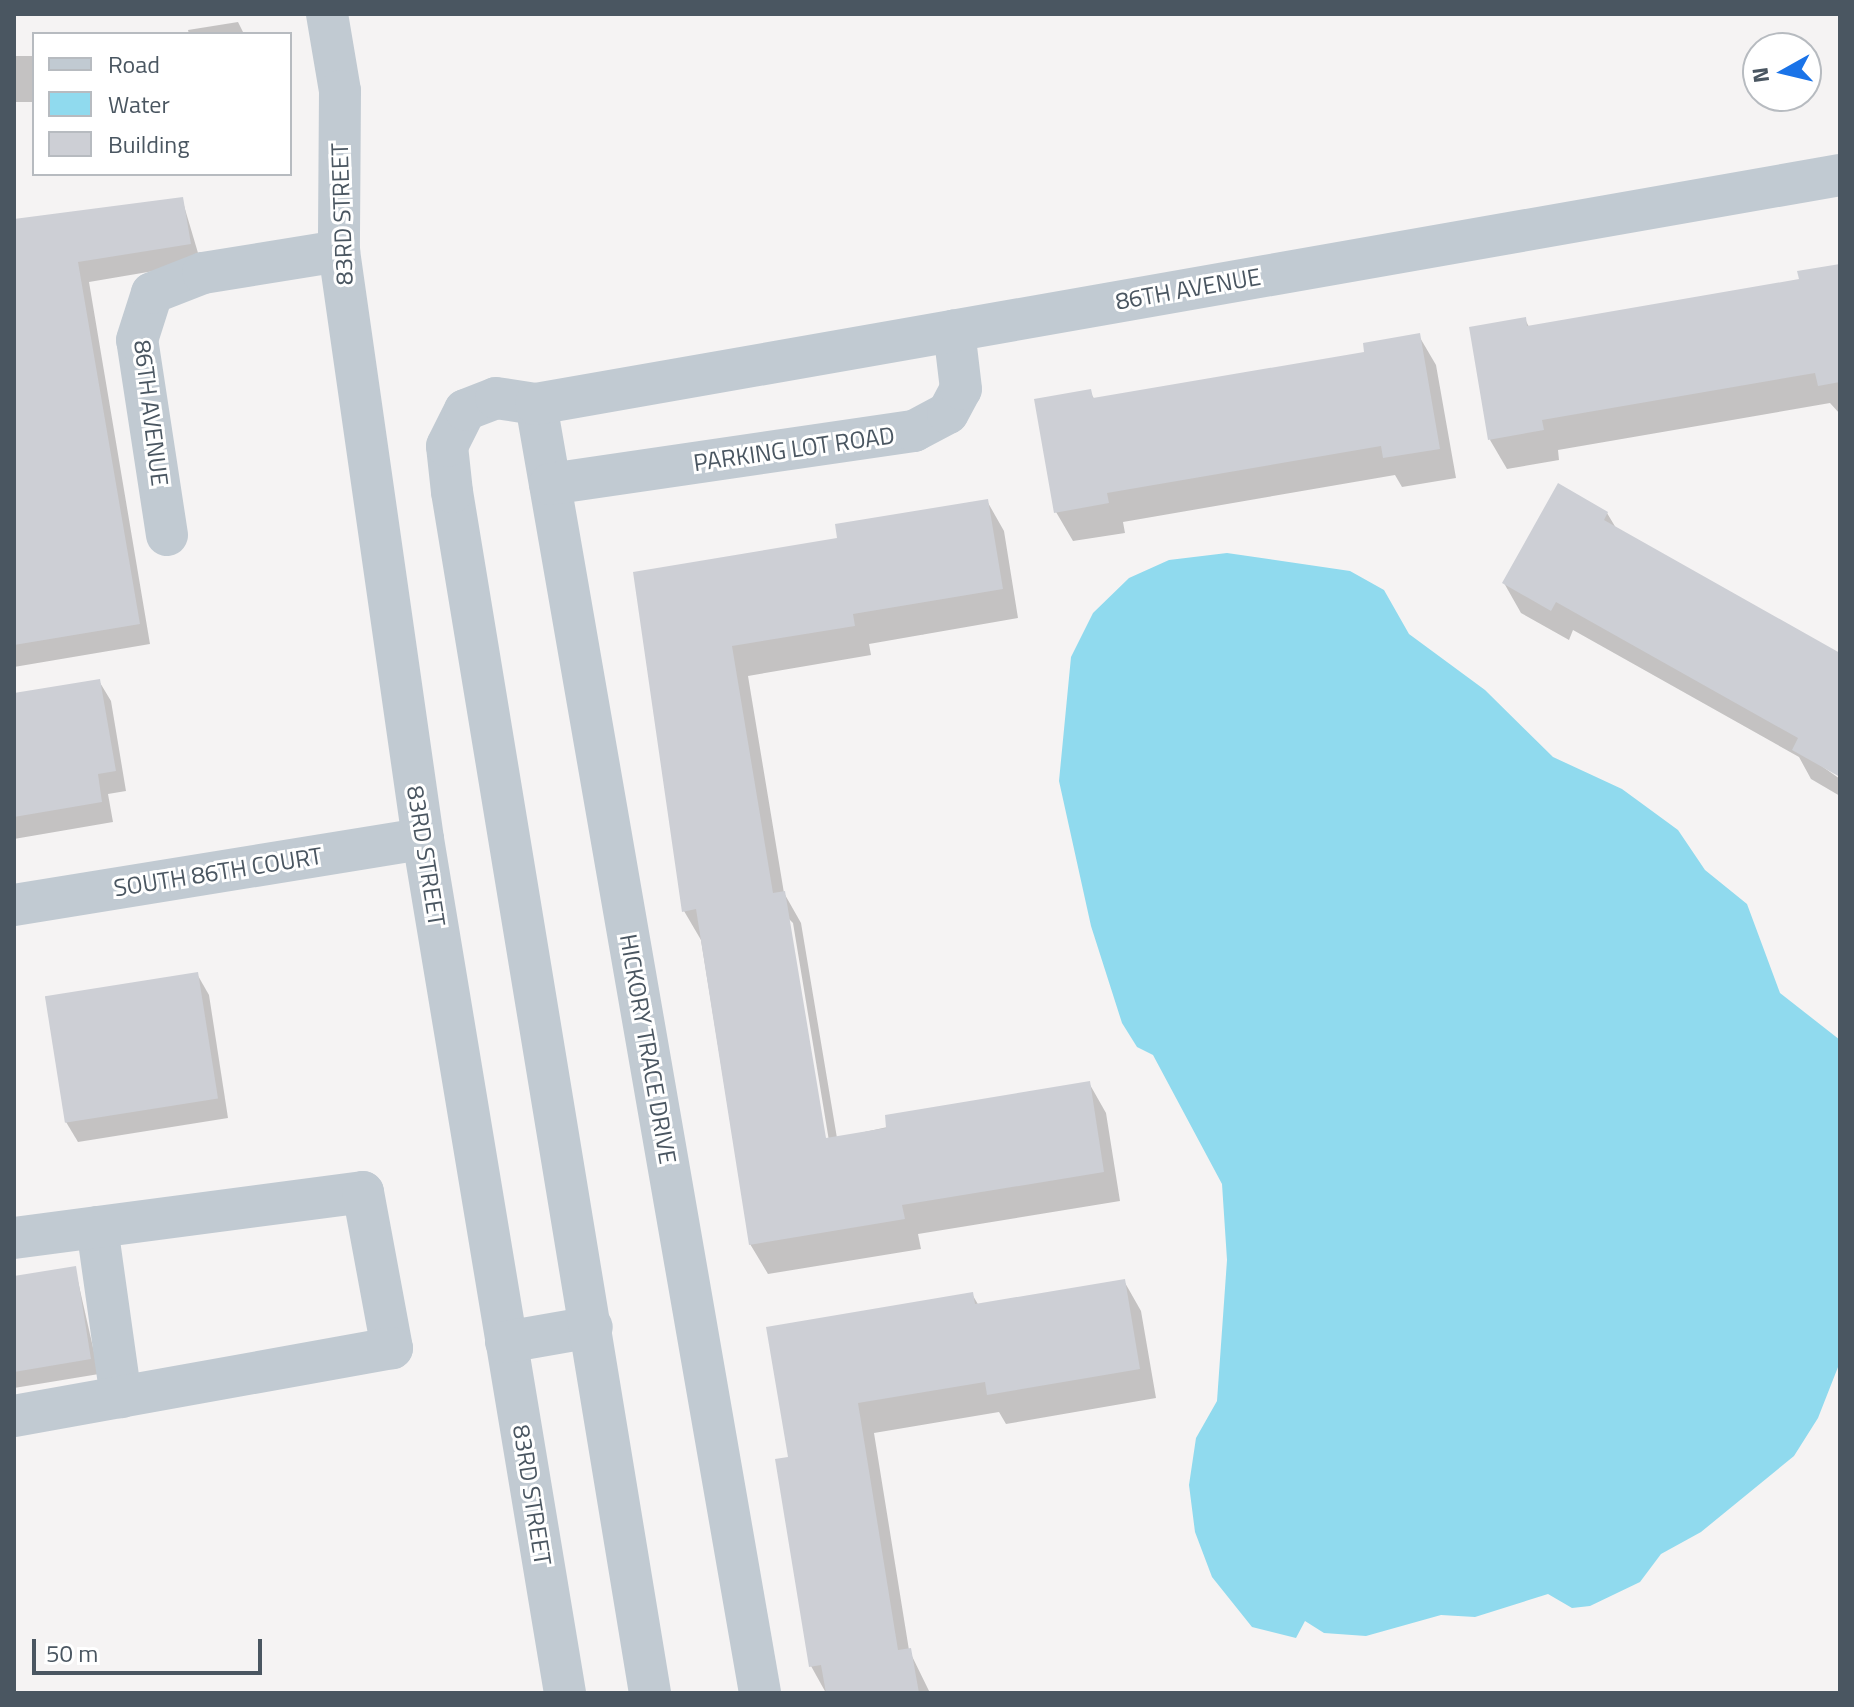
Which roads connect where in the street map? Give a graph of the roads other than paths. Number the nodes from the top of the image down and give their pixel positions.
1 (327, 14) edge
2 (1840, 175) edge
3 (339, 251) junction
4 (954, 330) junction
5 (536, 404) junction
6 (550, 484) junction
7 (167, 535) dead end
8 (423, 839) junction
9 (14, 905) edge
10 (97, 1227) junction
11 (14, 1238) edge
12 (592, 1327) junction
13 (506, 1342) junction
14 (121, 1397) junction
15 (14, 1416) edge
16 (565, 1693) edge
17 (650, 1693) edge
18 (760, 1693) edge

1 - 3 street, 83RD STREET
2 - 4 street, 86TH AVENUE
3 - 7 street, 86TH AVENUE
3 - 8 street, 83RD STREET
4 - 5 street, 86TH AVENUE
4 - 6 street, PARKING LOT ROAD
5 - 6 street, HICKORY TRACE DRIVE
5 - 12 street, 86TH AVENUE
6 - 18 street, HICKORY TRACE DRIVE
8 - 9 street, SOUTH 86TH COURT
8 - 13 street, 83RD STREET
10 - 11 street
10 - 14 street
10 - 14 street
12 - 13 street
12 - 17 street, 86TH AVENUE
13 - 16 street, 83RD STREET
14 - 15 street

